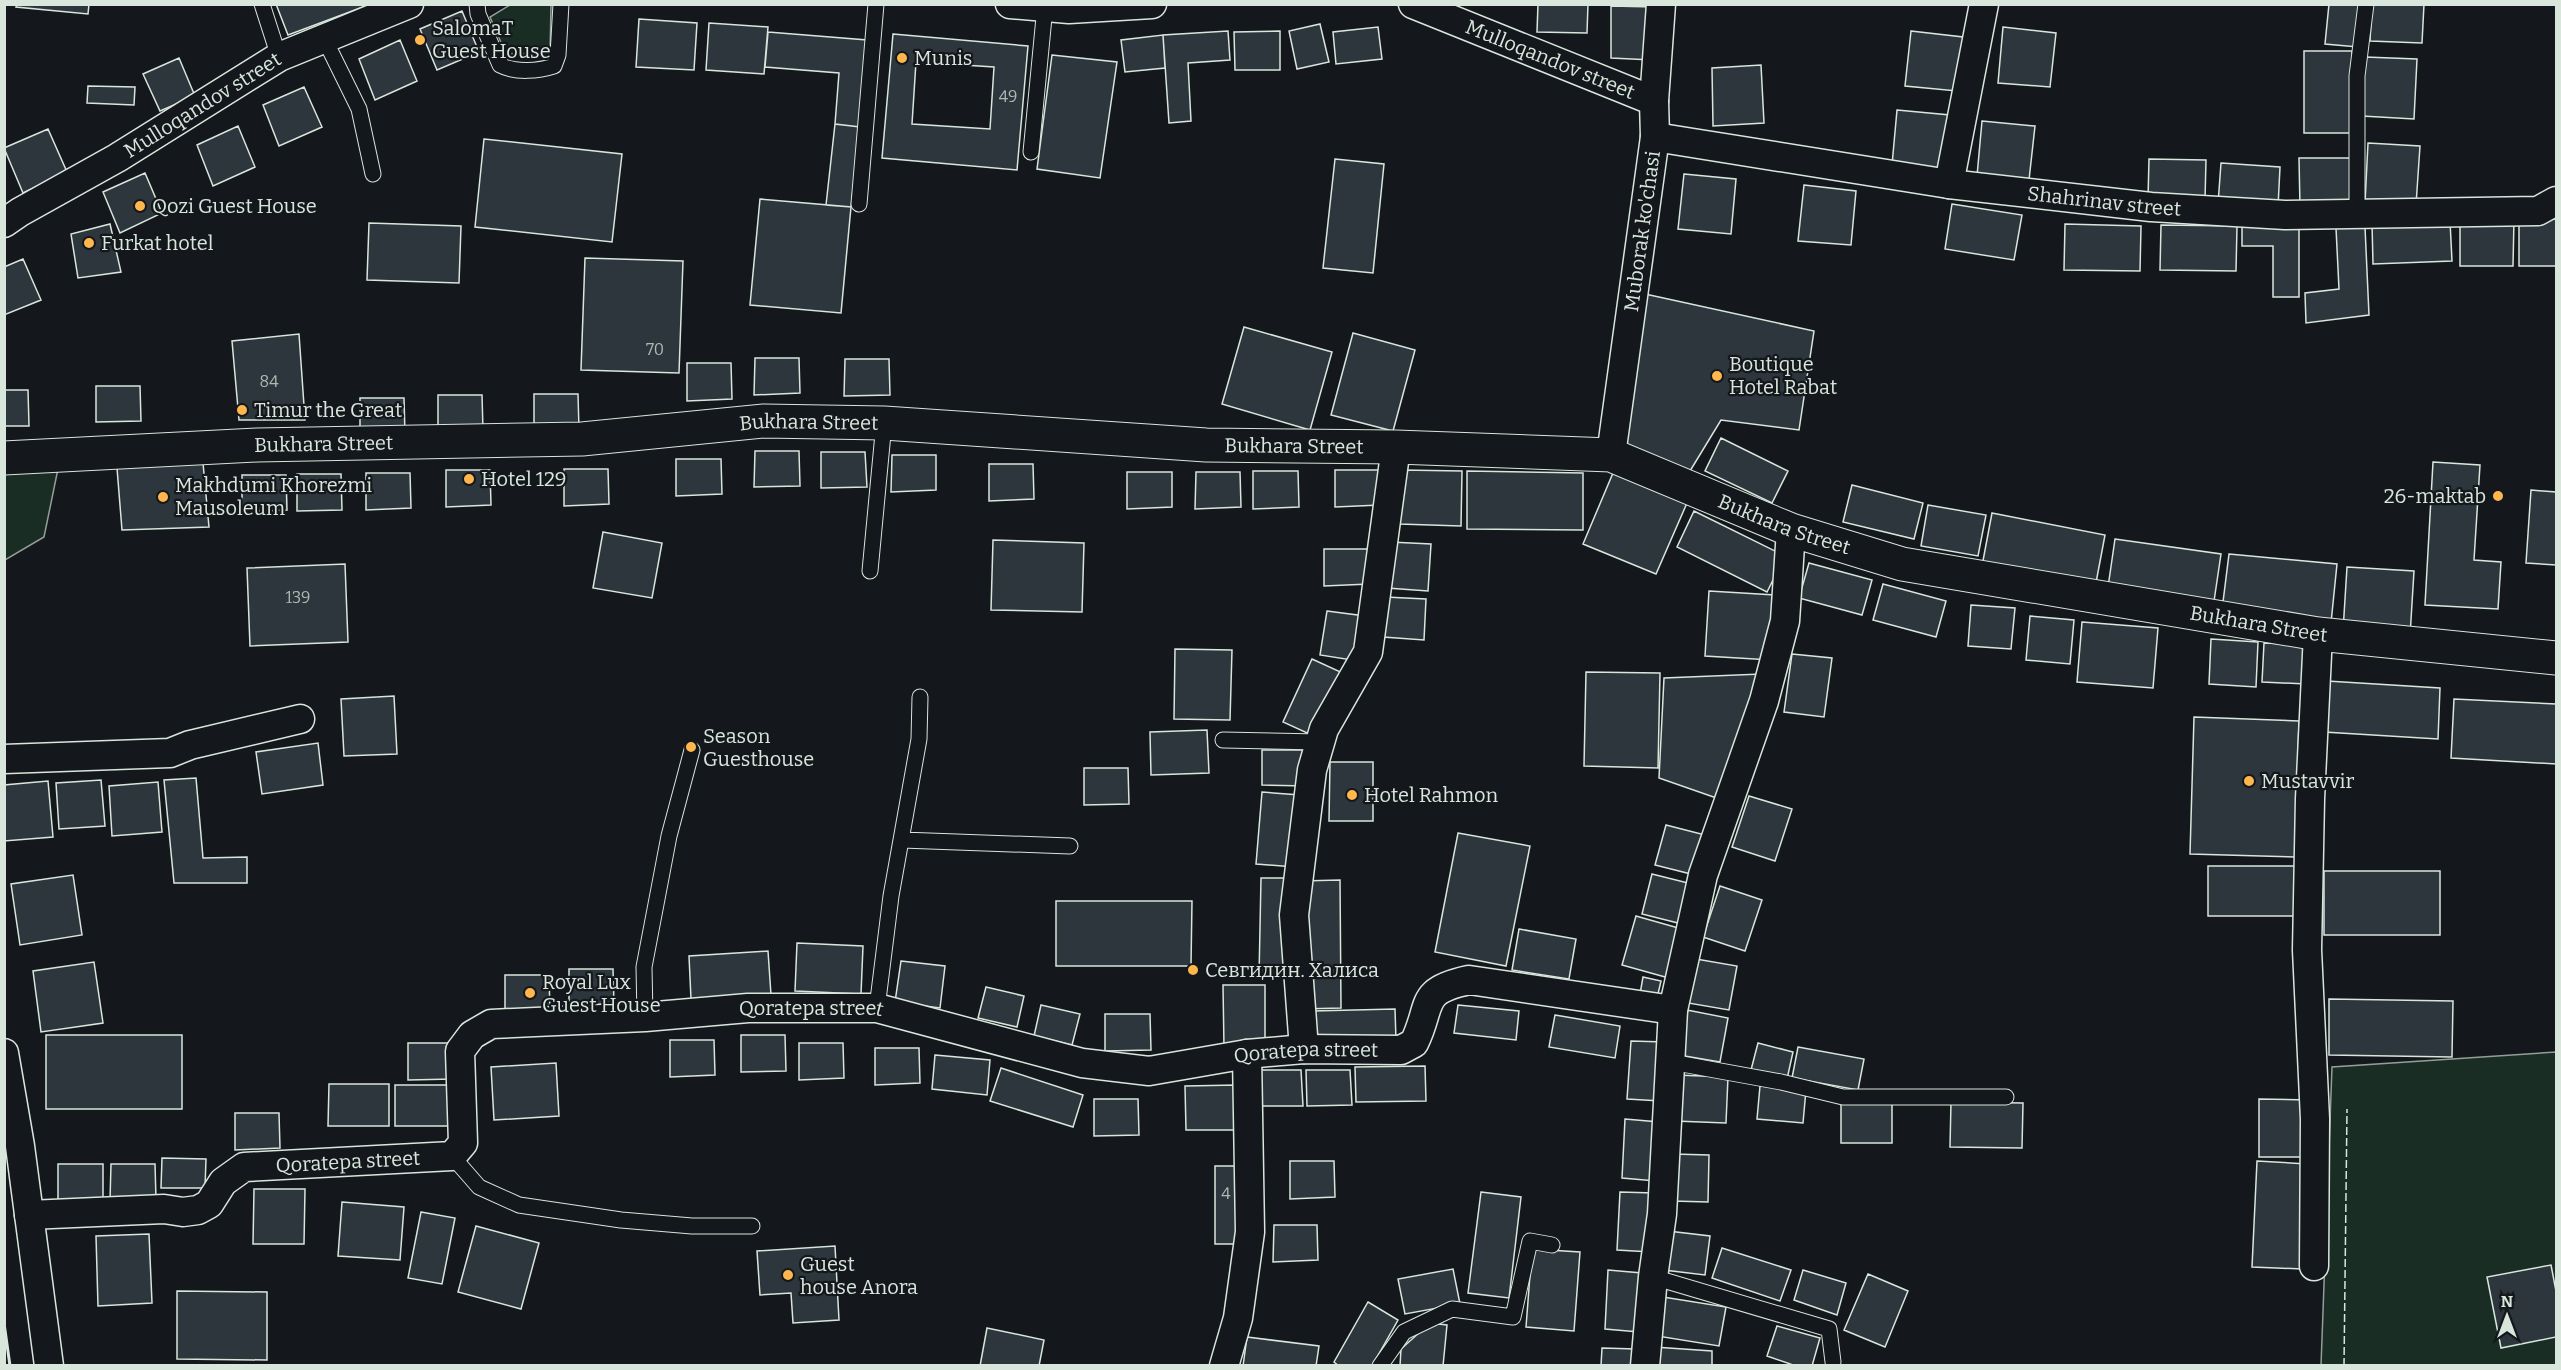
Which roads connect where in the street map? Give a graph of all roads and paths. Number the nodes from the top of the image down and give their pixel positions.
1 (262, 4) edge
2 (477, 4) edge
3 (561, 4) edge
4 (876, 4) edge
5 (1010, 4) edge
6 (1152, 4) edge
7 (1413, 4) edge
8 (1661, 4) edge
9 (1984, 4) edge
10 (2366, 4) edge
11 (406, 5) edge
12 (1045, 7) junction
13 (325, 40) junction
14 (279, 57) junction
15 (1654, 101) junction
16 (1655, 137) junction
17 (1031, 152) dead end
18 (373, 174) dead end
19 (1949, 184) junction
20 (2556, 201) edge
21 (859, 204) dead end
22 (2357, 214) junction
23 (4, 223) edge
24 (884, 423) junction
25 (1396, 447) junction
26 (1611, 455) junction
27 (4, 458) edge
28 (1791, 530) junction
29 (870, 571) dead end
30 (2318, 634) junction
31 (2556, 658) edge
32 (920, 697) dead end
33 (300, 719) dead end
34 (1223, 740) dead end
35 (1320, 742) junction
36 (692, 750) dead end
37 (4, 759) edge
38 (902, 840) junction
39 (1071, 846) dead end
40 (877, 1008) junction
41 (1673, 1010) junction
42 (645, 1017) junction
43 (1304, 1049) junction
44 (4, 1053) edge
45 (1247, 1054) junction
46 (1671, 1062) junction
47 (2006, 1097) dead end
48 (452, 1156) junction
49 (29, 1215) junction
50 (752, 1226) dead end
51 (1552, 1245) dead end
52 (2314, 1266) dead end
53 (1653, 1277) junction
54 (1833, 1362) dead end
55 (49, 1365) edge
56 (1224, 1365) edge
57 (1380, 1365) edge
58 (1645, 1365) edge

1 - 14 lane
2 - 3 lane
4 - 21 lane
5 - 12 street
6 - 12 street
7 - 15 street, Mulloqandov street
8 - 15 street, Muborak ko'chasi
9 - 19 street
10 - 22 lane
11 - 13 street, Mulloqandov street
12 - 17 lane
13 - 14 street, Mulloqandov street
13 - 18 lane
14 - 23 street, Mulloqandov street
15 - 16 street, Muborak ko'chasi
16 - 19 street, Shahrinav street
16 - 26 street, Muborak ko'chasi
19 - 22 street, Shahrinav street
20 - 22 street, Shahrinav street
24 - 25 street, Bukhara Street
24 - 27 street, Bukhara Street
24 - 29 lane
25 - 26 street, Bukhara Street
25 - 35 street
26 - 28 street, Bukhara Street
28 - 30 street, Bukhara Street
28 - 41 street
30 - 31 street, Bukhara Street
30 - 52 street
32 - 38 lane
33 - 37 street
34 - 35 lane
35 - 43 street
36 - 42 lane
38 - 39 lane
38 - 40 lane
40 - 42 street, Qoratepa street
40 - 45 street, Qoratepa street
41 - 43 street, Qoratepa street
41 - 46 street
42 - 48 street, Qoratepa street
43 - 45 street, Qoratepa street
44 - 49 street
45 - 56 street
46 - 47 lane
46 - 53 street
48 - 49 street, Qoratepa street
48 - 50 lane
49 - 55 street
51 - 57 lane
53 - 54 lane
53 - 58 street

